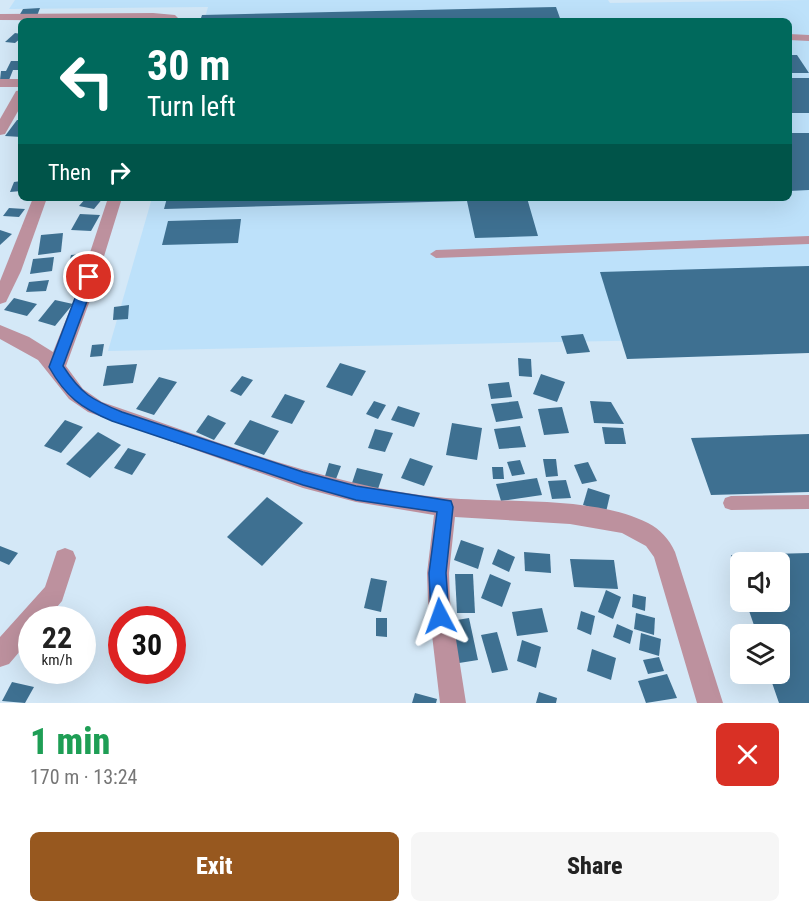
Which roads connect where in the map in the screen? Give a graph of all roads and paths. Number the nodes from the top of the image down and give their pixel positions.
1 (0, 17) edge
2 (34, 18) edge
3 (101, 18) edge
4 (172, 18) edge
5 (792, 37) edge
6 (809, 38) edge
7 (0, 83) edge
8 (18, 83) edge
9 (18, 99) edge
10 (0, 131) edge
11 (39, 201) edge
12 (114, 201) edge
13 (809, 240) edge
14 (435, 254) dead end
15 (0, 298) edge
16 (0, 332) edge
17 (56, 367) junction
18 (809, 502) edge
19 (731, 503) dead end
20 (445, 507) junction
21 (65, 558) dead end
22 (0, 655) edge
23 (453, 703) edge
24 (710, 703) edge

1 - 2 street
3 - 4 street
5 - 6 lane
7 - 8 street
9 - 10 street
11 - 15 street
12 - 17 street
13 - 14 lane
16 - 17 street
17 - 20 street
18 - 19 lane
20 - 23 street
20 - 24 street
21 - 22 street

